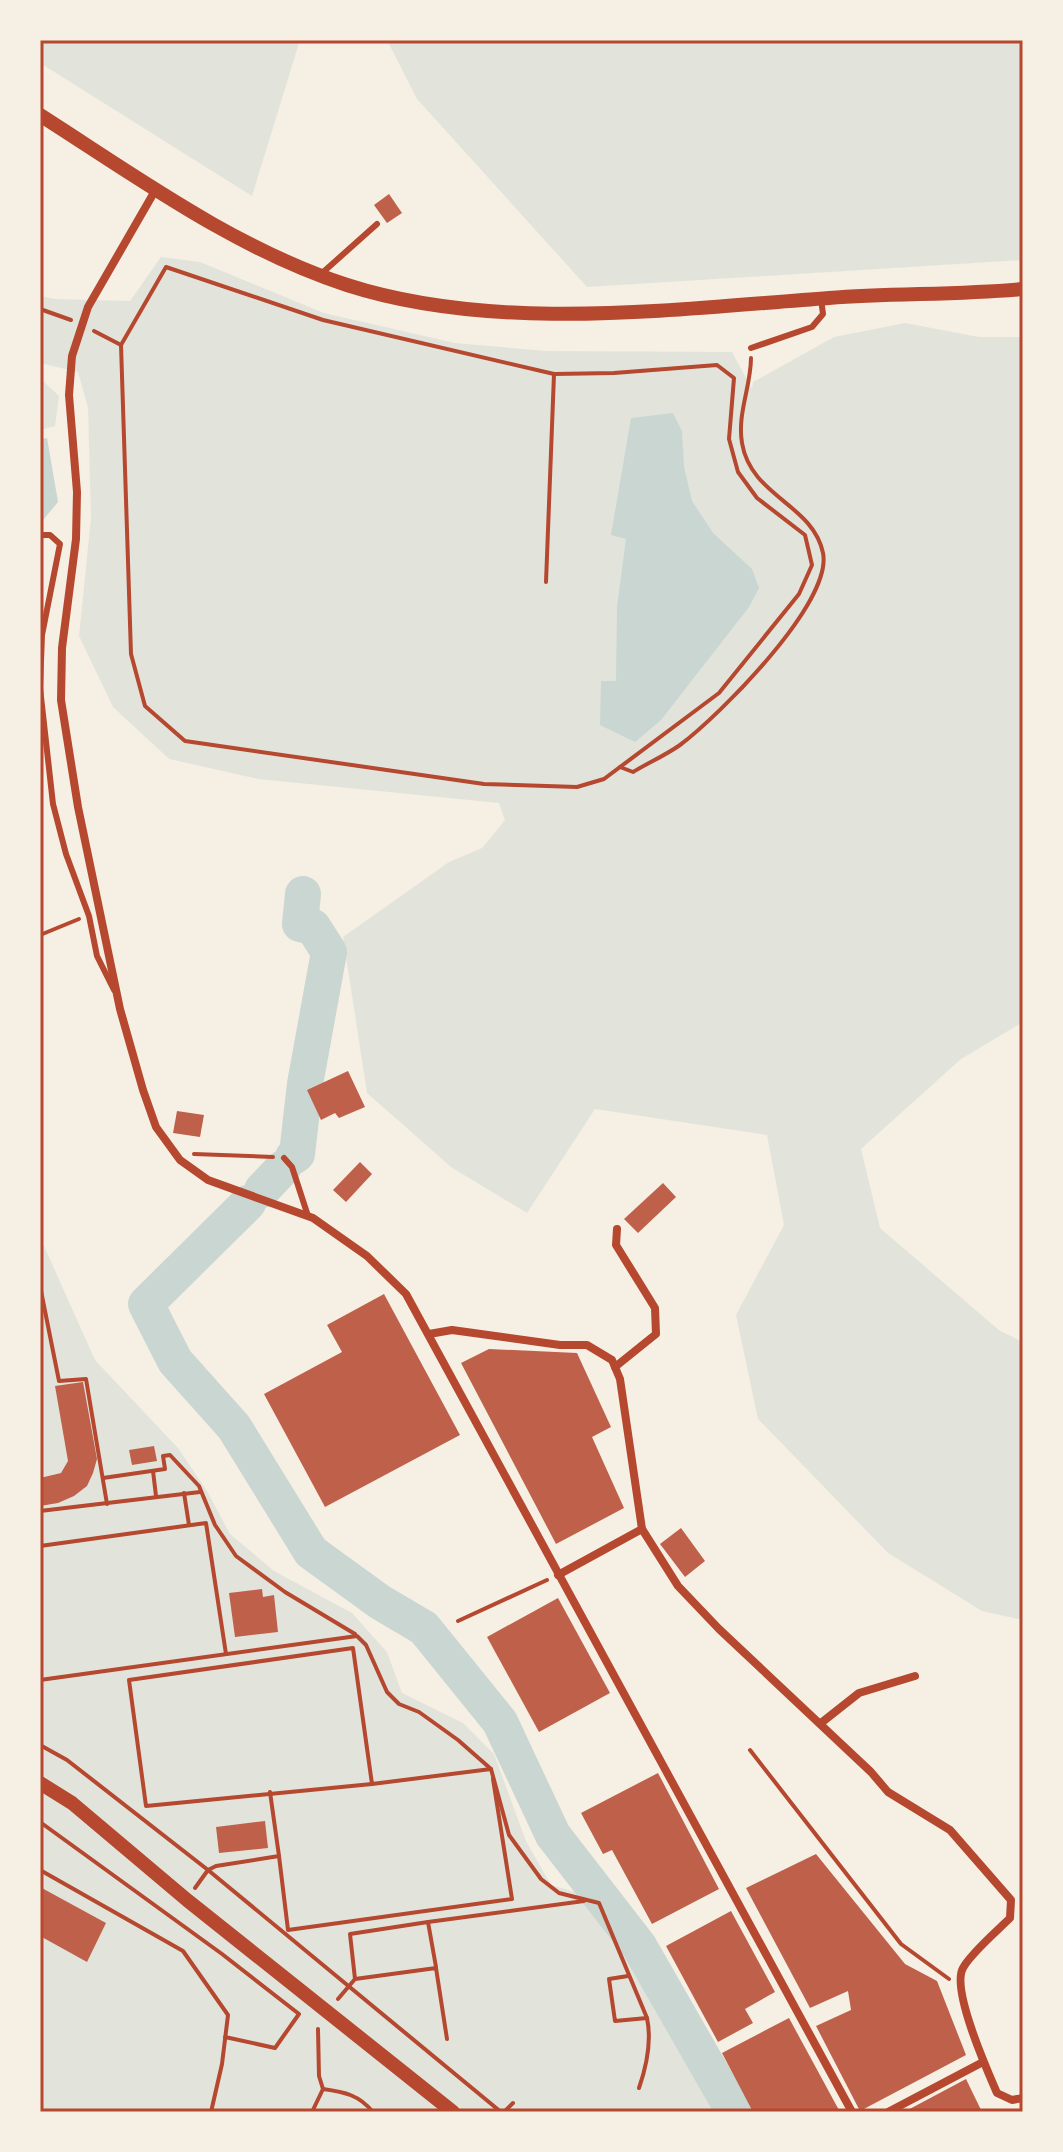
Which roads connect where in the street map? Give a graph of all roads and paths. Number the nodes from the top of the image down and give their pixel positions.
1 (40, 115) edge
2 (156, 189) junction
3 (377, 224) dead end
4 (321, 274) junction
5 (1023, 289) edge
6 (821, 299) junction
7 (40, 309) edge
8 (53, 311) dead end
9 (751, 348) joint
10 (554, 374) junction
11 (40, 535) edge
12 (546, 582) dead end
13 (40, 688) edge
14 (620, 767) junction
15 (89, 916) junction
16 (40, 935) edge
17 (117, 997) junction
18 (175, 1153) junction
19 (284, 1158) joint
20 (308, 1216) junction
21 (617, 1229) dead end
22 (40, 1286) edge
23 (429, 1334) junction
24 (615, 1367) junction
25 (153, 1471) junction
26 (103, 1478) junction
27 (201, 1491) junction
28 (184, 1493) junction
29 (157, 1497) junction
30 (107, 1504) junction
31 (40, 1511) edge
32 (189, 1525) junction
33 (642, 1529) junction
34 (40, 1546) edge
35 (558, 1575) junction
36 (458, 1621) dead end
37 (357, 1636) junction
38 (226, 1654) dead end
39 (915, 1676) dead end
40 (40, 1680) edge
41 (821, 1723) junction
42 (40, 1745) edge
43 (750, 1750) dead end
44 (491, 1769) junction
45 (40, 1783) edge
46 (372, 1784) junction
47 (270, 1792) junction
48 (40, 1822) edge
49 (279, 1856) junction
50 (40, 1870) edge
51 (208, 1870) junction
52 (187, 1900) junction
53 (590, 1900) junction
54 (428, 1922) junction
55 (436, 1968) junction
56 (628, 1976) junction
57 (355, 1979) junction
58 (958, 1985) junction
59 (348, 1987) junction
60 (328, 2011) junction
61 (647, 2018) junction
62 (318, 2029) dead end
63 (225, 2037) junction
64 (447, 2039) dead end
65 (983, 2062) junction
66 (639, 2088) dead end
67 (323, 2089) junction
68 (1023, 2098) edge
69 (513, 2103) dead end
70 (211, 2112) edge
71 (312, 2112) edge
72 (373, 2112) edge
73 (453, 2112) edge
74 (502, 2112) edge
75 (852, 2112) edge
76 (888, 2112) edge

1 - 2 street
2 - 4 street
2 - 17 street
3 - 4 lane
4 - 6 street
5 - 6 street
6 - 9 lane
7 - 8 path
9 - 14 path
10 - 12 path
10 - 14 path
10 - 14 path
11 - 13 lane
13 - 15 lane
15 - 16 path
15 - 17 lane
17 - 18 street
18 - 19 path
18 - 20 street
19 - 20 lane
20 - 23 street
21 - 24 street
22 - 26 path
23 - 24 street
23 - 35 street
24 - 33 street
25 - 26 path
25 - 27 path
25 - 29 path
26 - 30 path
27 - 28 path
27 - 37 path
28 - 29 path
28 - 32 path
29 - 30 path
30 - 31 path
32 - 34 path
32 - 38 path
33 - 35 street
33 - 41 street
35 - 36 path
35 - 75 street
37 - 40 path
37 - 44 path
39 - 41 street
41 - 58 street
42 - 51 path
43 - 58 path
44 - 46 path
44 - 49 path
44 - 53 path
45 - 52 street
46 - 47 path
46 - 47 path
47 - 49 path
48 - 63 path
49 - 51 path
50 - 63 path
51 - 52 path
51 - 59 path
52 - 60 street
53 - 54 path
53 - 56 path
54 - 55 path
54 - 57 path
55 - 57 path
55 - 64 path
56 - 61 path
56 - 61 path
57 - 59 path
58 - 65 street
59 - 60 path
59 - 74 path
60 - 73 street
61 - 66 path
62 - 67 path
63 - 70 path
65 - 68 street
65 - 76 street
67 - 71 path
67 - 72 path
69 - 74 path

